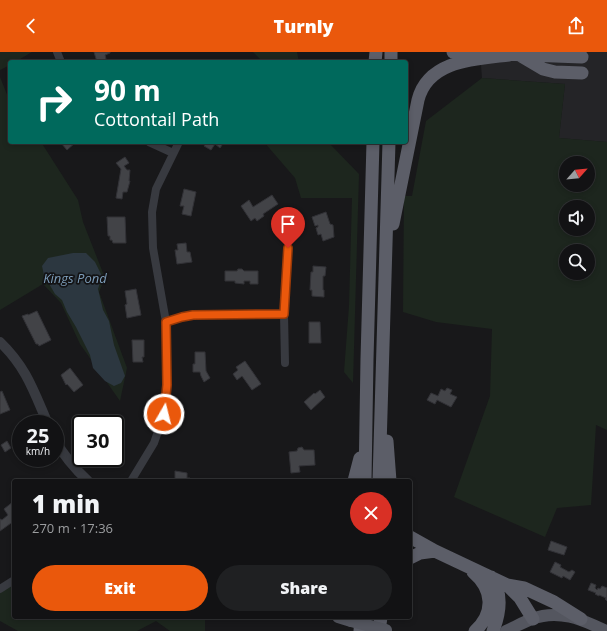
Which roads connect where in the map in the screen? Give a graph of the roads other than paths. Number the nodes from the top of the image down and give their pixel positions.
1 (453, 52) edge
2 (514, 55) junction
3 (582, 57) dead end
4 (582, 72) dead end
5 (153, 144) edge
6 (178, 144) edge
7 (373, 144) edge
8 (389, 144) edge
9 (173, 153) junction
10 (288, 248) dead end
11 (385, 281) junction
12 (284, 314) junction
13 (166, 322) junction
14 (383, 339) junction
15 (0, 342) edge
16 (367, 359) junction
17 (285, 363) dead end
18 (44, 415) edge
19 (64, 454) edge
20 (86, 479) edge
21 (132, 479) edge
22 (355, 479) edge
23 (365, 479) edge
24 (379, 479) edge
25 (390, 479) edge
26 (412, 538) edge
27 (435, 550) junction
28 (412, 557) edge
29 (466, 565) junction
30 (491, 577) junction
31 (12, 581) edge
32 (507, 585) junction
33 (0, 589) edge
34 (377, 619) edge
35 (381, 619) edge
36 (533, 619) junction
37 (581, 619) junction
38 (356, 621) edge
39 (360, 631) edge
40 (383, 631) edge
41 (475, 631) edge
42 (493, 631) edge
43 (506, 631) edge
44 (606, 631) edge

1 - 2 highway
2 - 3 highway
2 - 4 highway
2 - 11 highway
5 - 9 street
6 - 9 street
7 - 16 highway
8 - 11 highway
9 - 13 street
10 - 12 street
11 - 14 highway
12 - 13 street
12 - 17 street
13 - 21 street
14 - 24 highway
14 - 25 highway
15 - 18 street
16 - 22 highway
16 - 23 highway
19 - 20 street
26 - 27 highway
27 - 28 highway
27 - 29 highway
29 - 30 highway
29 - 41 highway
30 - 32 highway
30 - 42 highway
31 - 33 street
32 - 36 highway
32 - 37 highway
34 - 40 highway
35 - 40 highway
36 - 37 main road
36 - 43 main road
37 - 44 main road
38 - 39 highway
38 - 40 main road, bridge

